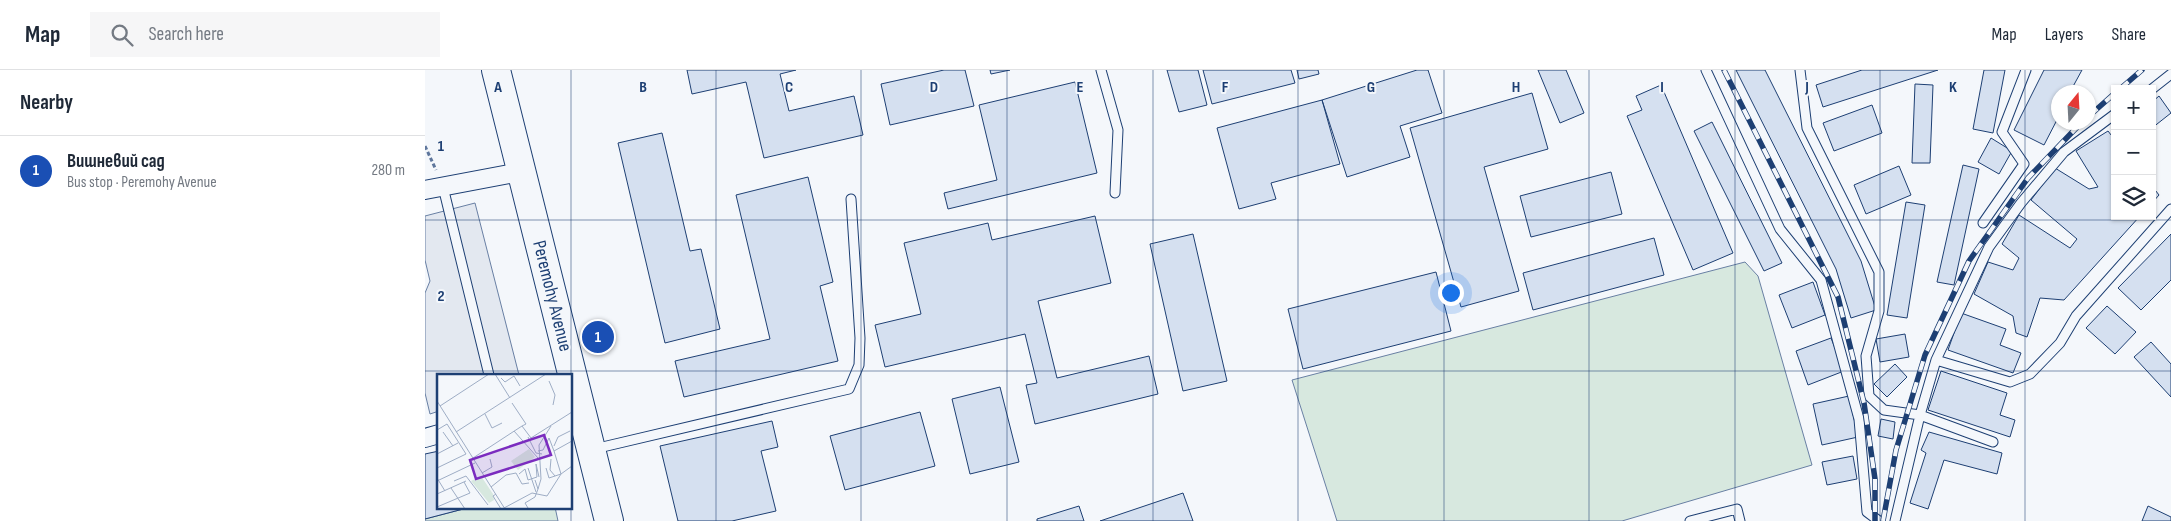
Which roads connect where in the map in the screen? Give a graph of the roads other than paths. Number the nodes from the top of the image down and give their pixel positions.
1 (496, 70) edge
2 (1101, 70) edge
3 (1706, 70) edge
4 (1800, 70) edge
5 (2026, 70) edge
6 (2171, 74) edge
7 (2156, 86) edge
8 (2111, 117) edge
9 (520, 172) junction
10 (443, 187) junction
11 (425, 190) edge
12 (1115, 193) dead end
13 (851, 199) dead end
14 (2171, 208) edge
15 (1983, 223) dead end
16 (1936, 360) junction
17 (489, 374) edge
18 (569, 374) edge
19 (575, 401) edge
20 (1920, 414) junction
21 (1993, 442) dead end
22 (591, 450) junction
23 (609, 521) edge
24 (1690, 521) edge
25 (1740, 521) edge
26 (1879, 521) edge
27 (1895, 521) edge

1 - 9 main road, Peremohy Avenue
2 - 12 lane
3 - 26 lane
4 - 20 lane
5 - 15 lane
6 - 7 lane
8 - 16 lane
9 - 10 street
9 - 18 main road, Peremohy Avenue
10 - 11 street
10 - 17 lane
13 - 22 lane
14 - 16 lane
16 - 20 lane
19 - 22 main road, Peremohy Avenue
20 - 21 lane
20 - 27 lane
22 - 23 main road, Peremohy Avenue
24 - 25 lane

